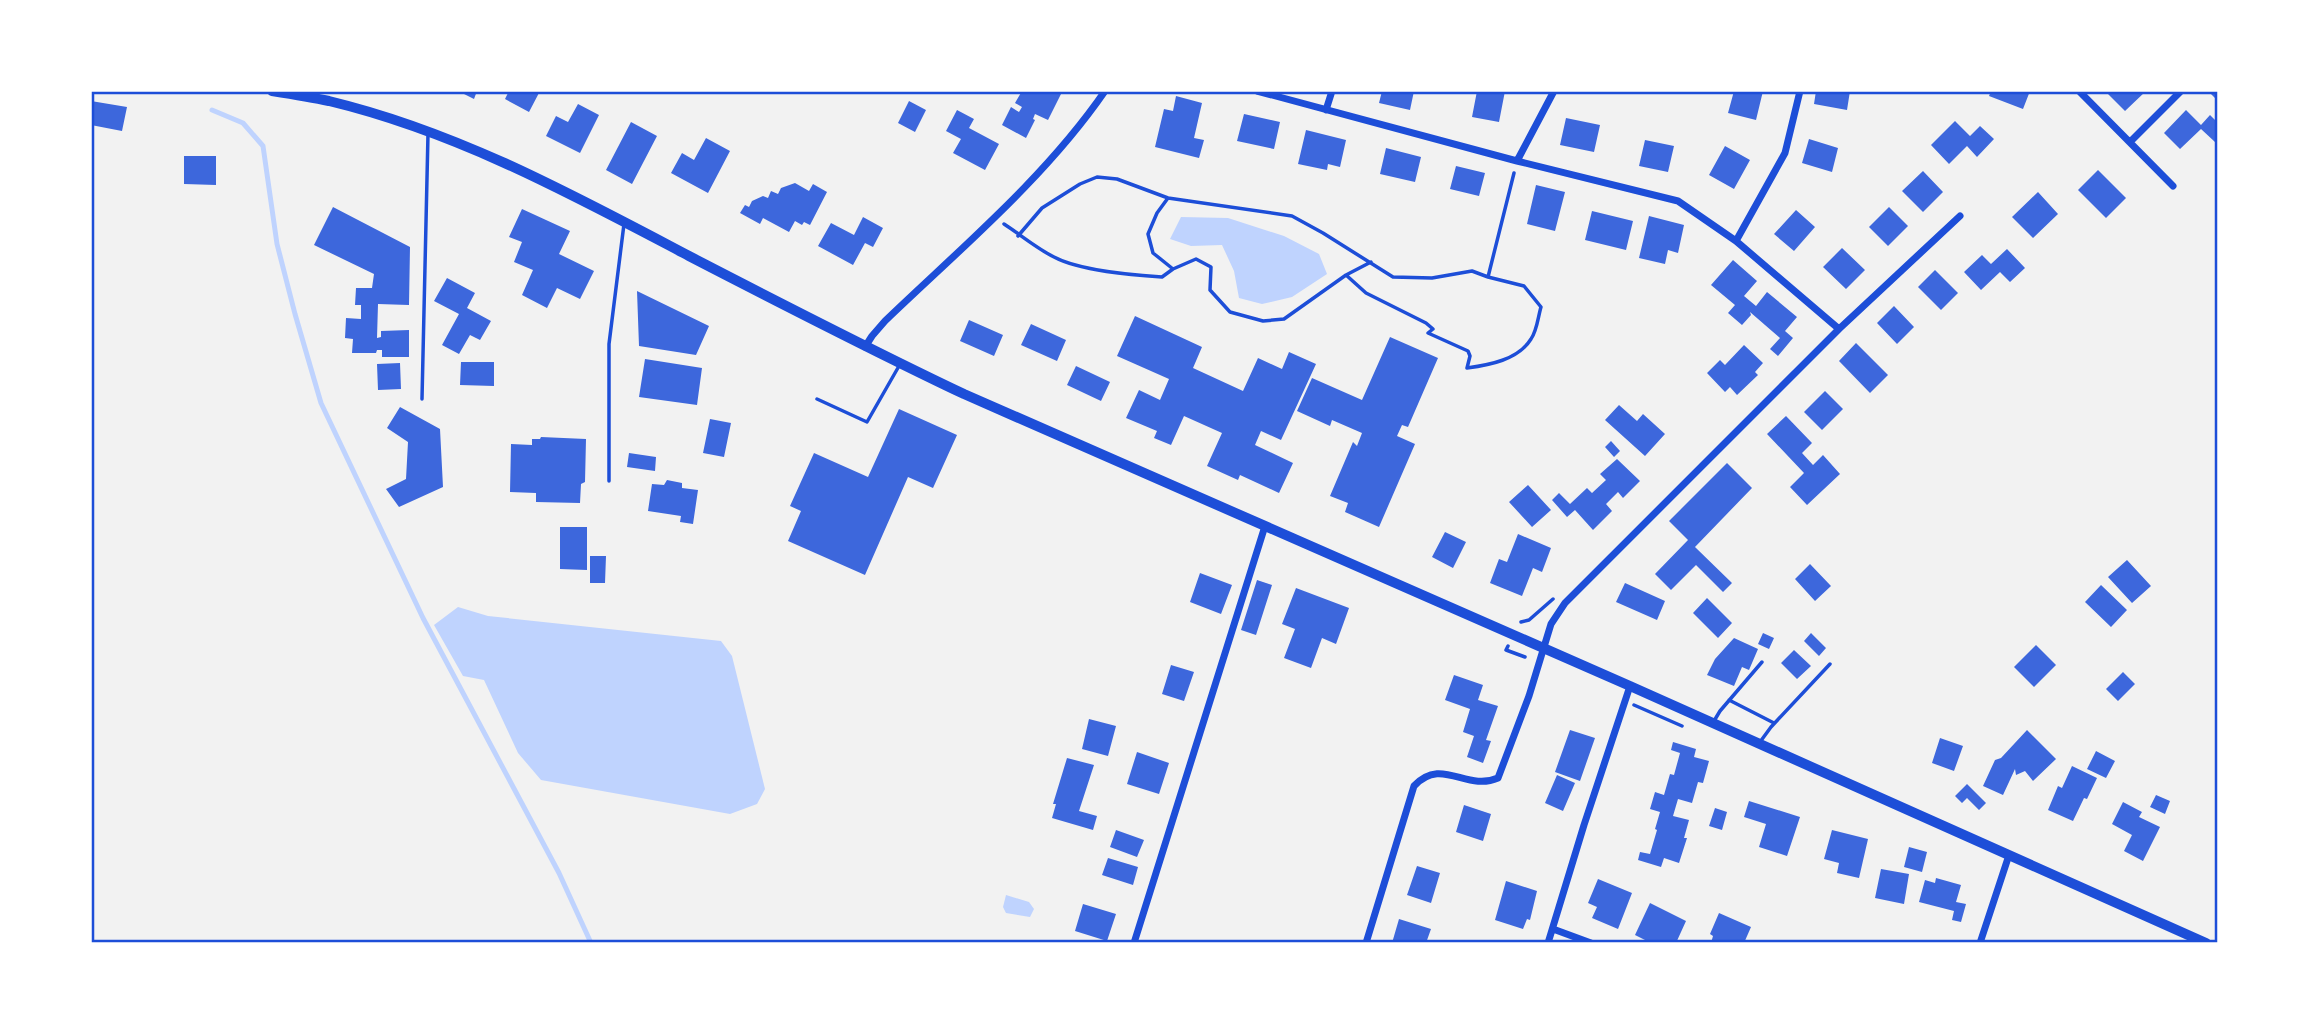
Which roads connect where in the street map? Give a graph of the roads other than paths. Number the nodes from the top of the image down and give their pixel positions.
1 (272, 91) edge
2 (1105, 91) edge
3 (1257, 91) edge
4 (1332, 91) edge
5 (1554, 91) edge
6 (1800, 91) edge
7 (2080, 91) edge
8 (2181, 91) edge
9 (330, 96) edge
10 (1326, 110) junction
11 (428, 131) junction
12 (2131, 141) junction
13 (1517, 161) junction
14 (2173, 186) dead end
15 (1960, 216) dead end
16 (624, 222) junction
17 (1736, 241) junction
18 (1839, 329) junction
19 (865, 347) junction
20 (900, 364) junction
21 (422, 399) dead end
22 (817, 399) dead end
23 (609, 481) dead end
24 (1265, 526) junction
25 (1545, 649) junction
26 (1762, 662) dead end
27 (1830, 664) dead end
28 (1630, 686) junction
29 (1729, 699) junction
30 (1713, 723) junction
31 (1774, 723) junction
32 (1759, 744) junction
33 (2009, 855) junction
34 (1553, 929) junction
35 (1135, 943) edge
36 (1366, 943) edge
37 (1548, 943) edge
38 (1591, 943) edge
39 (1980, 943) edge
40 (2206, 943) edge

1 - 9 main road
2 - 19 street
3 - 10 street
4 - 10 street
5 - 13 street
6 - 17 street
7 - 12 street
8 - 12 street
9 - 11 main road
10 - 13 street
11 - 16 main road
11 - 21 lane
12 - 14 street
13 - 17 street
15 - 18 street
16 - 19 main road
16 - 23 lane
17 - 18 street
18 - 25 street
19 - 20 main road
20 - 22 lane
20 - 24 main road
24 - 25 main road
24 - 35 street
25 - 28 main road
25 - 36 street
26 - 29 lane
27 - 31 lane
28 - 30 main road
28 - 34 street
29 - 30 lane
29 - 31 lane
30 - 32 main road
31 - 32 lane
32 - 33 main road
33 - 39 street
33 - 40 main road
34 - 37 street
34 - 38 street

